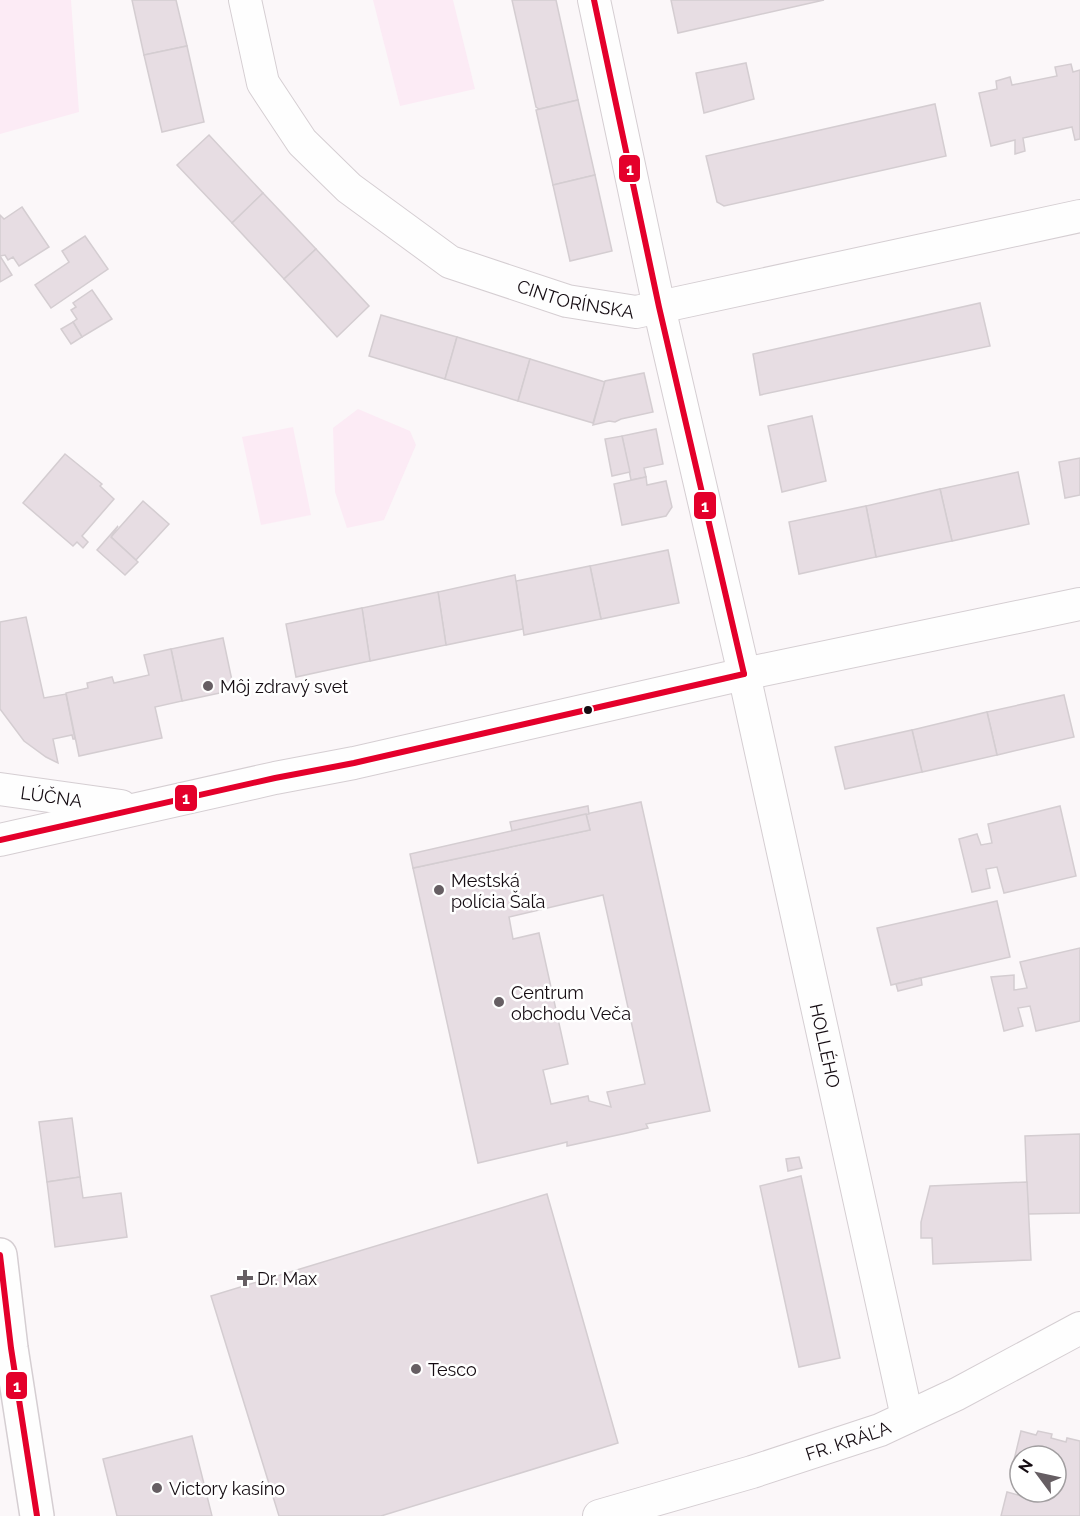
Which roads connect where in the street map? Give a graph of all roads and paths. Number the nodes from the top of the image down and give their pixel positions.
1 (245, 0) edge
2 (594, 0) edge
3 (1080, 216) edge
4 (659, 307) junction
5 (1080, 604) edge
6 (744, 674) junction
7 (0, 789) edge
8 (140, 808) junction
9 (0, 840) edge
10 (0, 1255) edge
11 (1080, 1328) edge
12 (907, 1417) junction
13 (37, 1516) edge
14 (599, 1516) edge

1 - 4 street, CINTORÍNSKA
2 - 4 street, HOLLÉHO
3 - 4 street, CINTORÍNSKA
4 - 6 street, HOLLÉHO
5 - 6 street
6 - 8 street, LÚČNA
6 - 12 street, HOLLÉHO
7 - 8 street, LÚČNA
8 - 9 street, LÚČNA
10 - 13 main road
11 - 12 street, FR. KRÁĽA
12 - 14 street, FR. KRÁĽA

